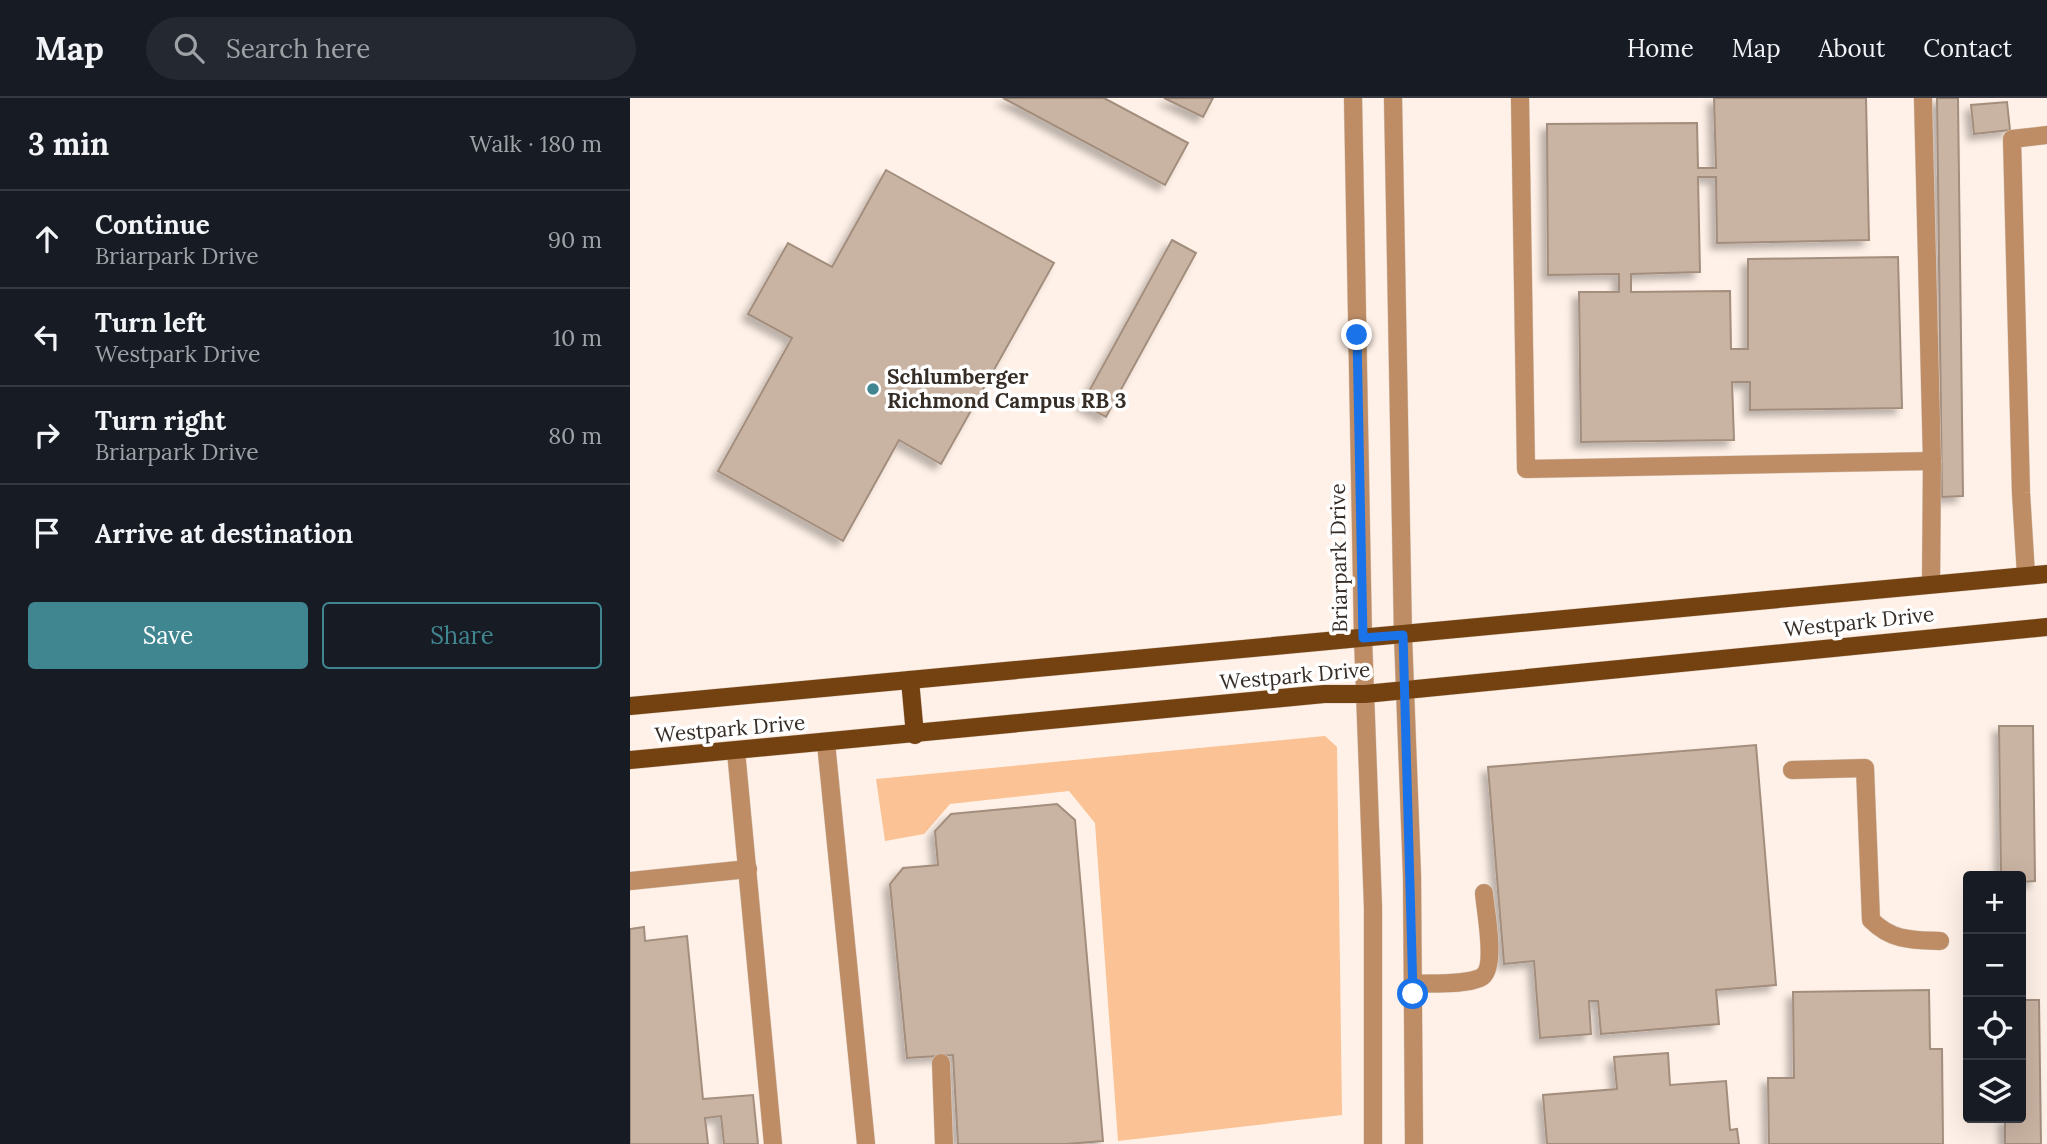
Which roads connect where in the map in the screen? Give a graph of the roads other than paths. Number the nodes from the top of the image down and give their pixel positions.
1 (1353, 98) edge
2 (1393, 98) edge
3 (1520, 98) edge
4 (1923, 98) edge
5 (2047, 135) edge
6 (1931, 461) junction
7 (2047, 574) edge
8 (2026, 575) junction
9 (1931, 584) junction
10 (2047, 626) edge
11 (1403, 635) junction
12 (1363, 638) junction
13 (910, 680) junction
14 (1405, 690) junction
15 (1365, 694) junction
16 (630, 706) edge
17 (915, 735) junction
18 (826, 743) junction
19 (736, 751) junction
20 (630, 761) edge
21 (1792, 770) dead end
22 (748, 869) junction
23 (630, 881) edge
24 (1484, 893) dead end
25 (1940, 942) dead end
26 (1413, 984) junction
27 (941, 1063) dead end
28 (1409, 1143) edge
29 (773, 1144) edge
30 (866, 1144) edge
31 (944, 1144) edge
32 (1373, 1144) edge

1 - 12 street, Briarpark Drive
2 - 11 street
3 - 6 street
4 - 6 street
5 - 8 street
6 - 9 street
7 - 8 main road, Westpark Drive
8 - 9 main road, Westpark Drive
9 - 11 main road, Westpark Drive
10 - 14 main road, Westpark Drive
11 - 12 main road, Westpark Drive
11 - 14 street
12 - 13 main road, Westpark Drive
12 - 15 street, Briarpark Drive
13 - 16 main road, Westpark Drive
13 - 17 main road
14 - 15 main road, Westpark Drive
14 - 26 street
15 - 17 main road, Westpark Drive
15 - 32 street, Briarpark Drive
17 - 18 main road, Westpark Drive
18 - 19 main road, Westpark Drive
18 - 30 street
19 - 20 main road, Westpark Drive
19 - 22 street
21 - 25 street
22 - 23 street
22 - 29 street
24 - 26 street
26 - 28 street
27 - 31 street

